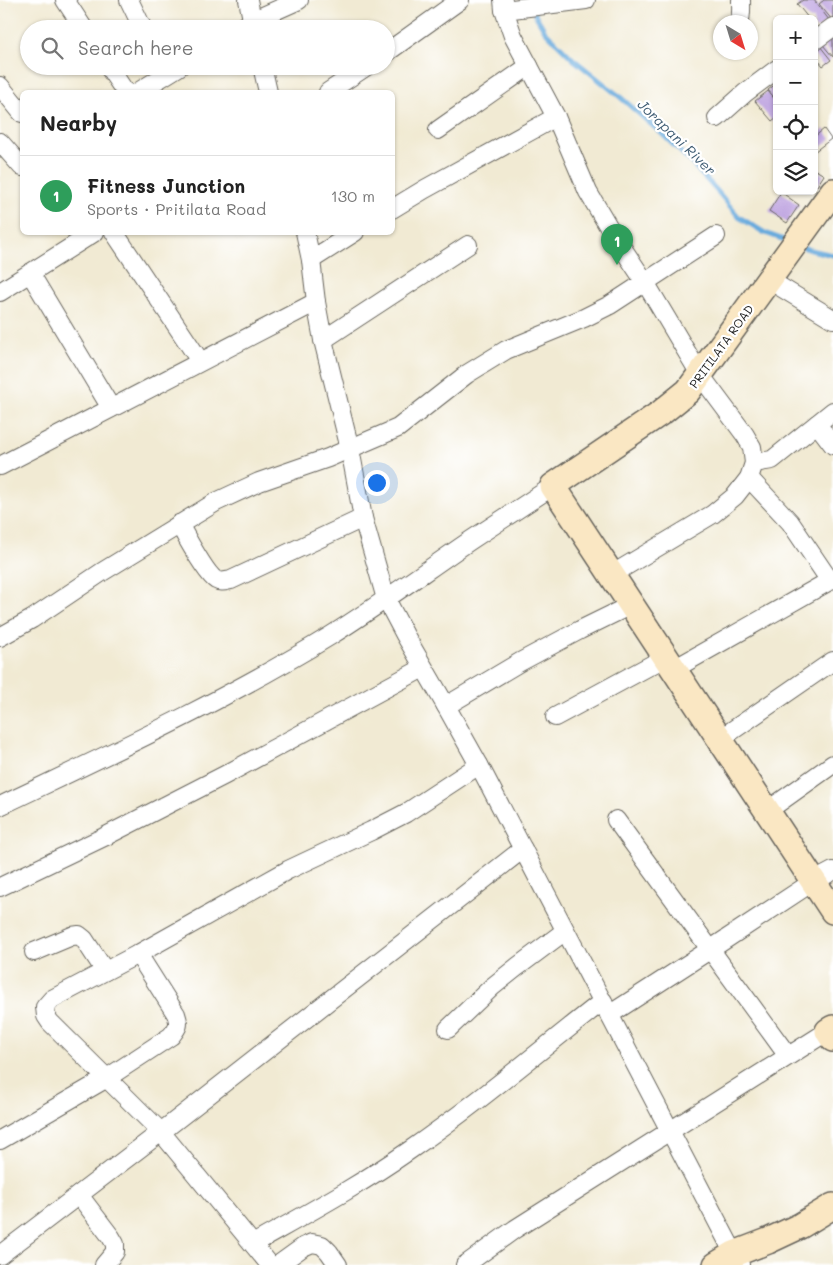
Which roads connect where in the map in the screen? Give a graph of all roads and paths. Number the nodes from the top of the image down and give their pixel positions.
1 (65, 0) edge
2 (129, 0) edge
3 (248, 0) edge
4 (299, 0) edge
5 (460, 0) edge
6 (586, 0) edge
7 (741, 0) edge
8 (508, 6) edge
9 (741, 15) edge
10 (78, 20) edge
11 (139, 20) edge
12 (249, 20) edge
13 (261, 20) edge
14 (833, 26) edge
15 (818, 37) edge
16 (395, 47) edge
17 (529, 66) junction
18 (773, 71) edge
19 (114, 75) edge
20 (162, 75) edge
21 (264, 75) edge
22 (354, 75) edge
23 (0, 86) edge
24 (124, 90) edge
25 (141, 90) edge
26 (268, 90) edge
27 (331, 90) edge
28 (20, 111) edge
29 (556, 117) junction
30 (716, 118) dead end
31 (438, 130) dead end
32 (0, 142) edge
33 (20, 165) edge
34 (833, 191) edge
35 (395, 207) edge
36 (116, 235) edge
37 (306, 235) edge
38 (350, 235) edge
39 (716, 236) dead end
40 (74, 238) edge
41 (468, 245) dead end
42 (310, 260) junction
43 (30, 273) junction
44 (772, 277) junction
45 (645, 282) junction
46 (0, 292) edge
47 (316, 302) junction
48 (833, 319) edge
49 (324, 340) junction
50 (200, 362) junction
51 (701, 376) junction
52 (111, 408) junction
53 (833, 411) edge
54 (818, 424) junction
55 (833, 445) edge
56 (350, 449) junction
57 (0, 466) edge
58 (752, 470) junction
59 (553, 486) junction
60 (363, 518) junction
61 (179, 524) junction
62 (611, 574) junction
63 (831, 580) edge
64 (386, 599) junction
65 (631, 605) junction
66 (0, 638) edge
67 (833, 661) edge
68 (670, 663) junction
69 (423, 668) junction
70 (446, 706) junction
71 (555, 717) dead end
72 (720, 739) junction
73 (833, 764) edge
74 (479, 765) junction
75 (0, 806) edge
76 (767, 811) junction
77 (616, 820) dead end
78 (523, 849) junction
79 (823, 876) edge
80 (0, 887) edge
81 (833, 910) edge
82 (565, 931) junction
83 (711, 949) junction
84 (34, 952) dead end
85 (138, 954) junction
86 (105, 971) junction
87 (606, 1008) junction
88 (448, 1029) dead end
89 (831, 1033) edge
90 (788, 1056) junction
91 (107, 1078) junction
92 (669, 1131) junction
93 (161, 1132) junction
94 (0, 1140) edge
95 (79, 1195) junction
96 (833, 1206) edge
97 (253, 1244) junction
98 (0, 1255) edge
99 (730, 1261) edge
100 (104, 1265) edge
101 (270, 1265) edge
102 (278, 1265) edge
103 (338, 1265) edge
104 (465, 1265) edge

1 - 10 street
2 - 11 street
3 - 12 street
4 - 13 street
5 - 16 street
6 - 8 street
7 - 9 street
8 - 17 street
14 - 15 street
17 - 29 street
17 - 31 street
18 - 30 street
19 - 24 street
20 - 25 street
21 - 26 street
22 - 27 street
23 - 28 street
29 - 35 street
29 - 45 street
32 - 33 street
34 - 44 street, PRITILATA ROAD
36 - 50 street
37 - 42 street
38 - 42 street
39 - 45 street
40 - 43 street
41 - 49 street
42 - 47 street
43 - 46 street
43 - 52 street
44 - 48 street
44 - 51 street, PRITILATA ROAD
45 - 51 street
45 - 56 street
47 - 49 street
47 - 50 street
49 - 56 street
50 - 52 street
51 - 58 street
51 - 59 street, PRITILATA ROAD
52 - 57 street
53 - 54 street
54 - 55 street
54 - 58 street
56 - 60 street
56 - 61 street
58 - 62 street
58 - 63 street
59 - 62 street
59 - 64 street
60 - 61 street
60 - 64 street
61 - 66 street
62 - 65 street
63 - 68 street
64 - 69 street
64 - 75 street
65 - 68 street
65 - 70 street
67 - 72 street
68 - 71 street
68 - 72 street
69 - 70 street
69 - 80 street
70 - 74 street
72 - 76 street
73 - 76 street
74 - 78 street
74 - 85 street
76 - 79 street
77 - 83 street
78 - 82 street
78 - 93 street
79 - 81 street
79 - 83 street
82 - 87 street
82 - 88 street
83 - 87 street
83 - 90 street
84 - 86 street
85 - 86 street
85 - 91 street
86 - 91 street
87 - 92 street
87 - 97 street
89 - 90 street
90 - 92 street
91 - 93 street
91 - 94 street
92 - 99 street
92 - 104 street
93 - 95 street
93 - 97 street
95 - 98 street
95 - 100 street
96 - 99 street
97 - 101 street
102 - 103 street

